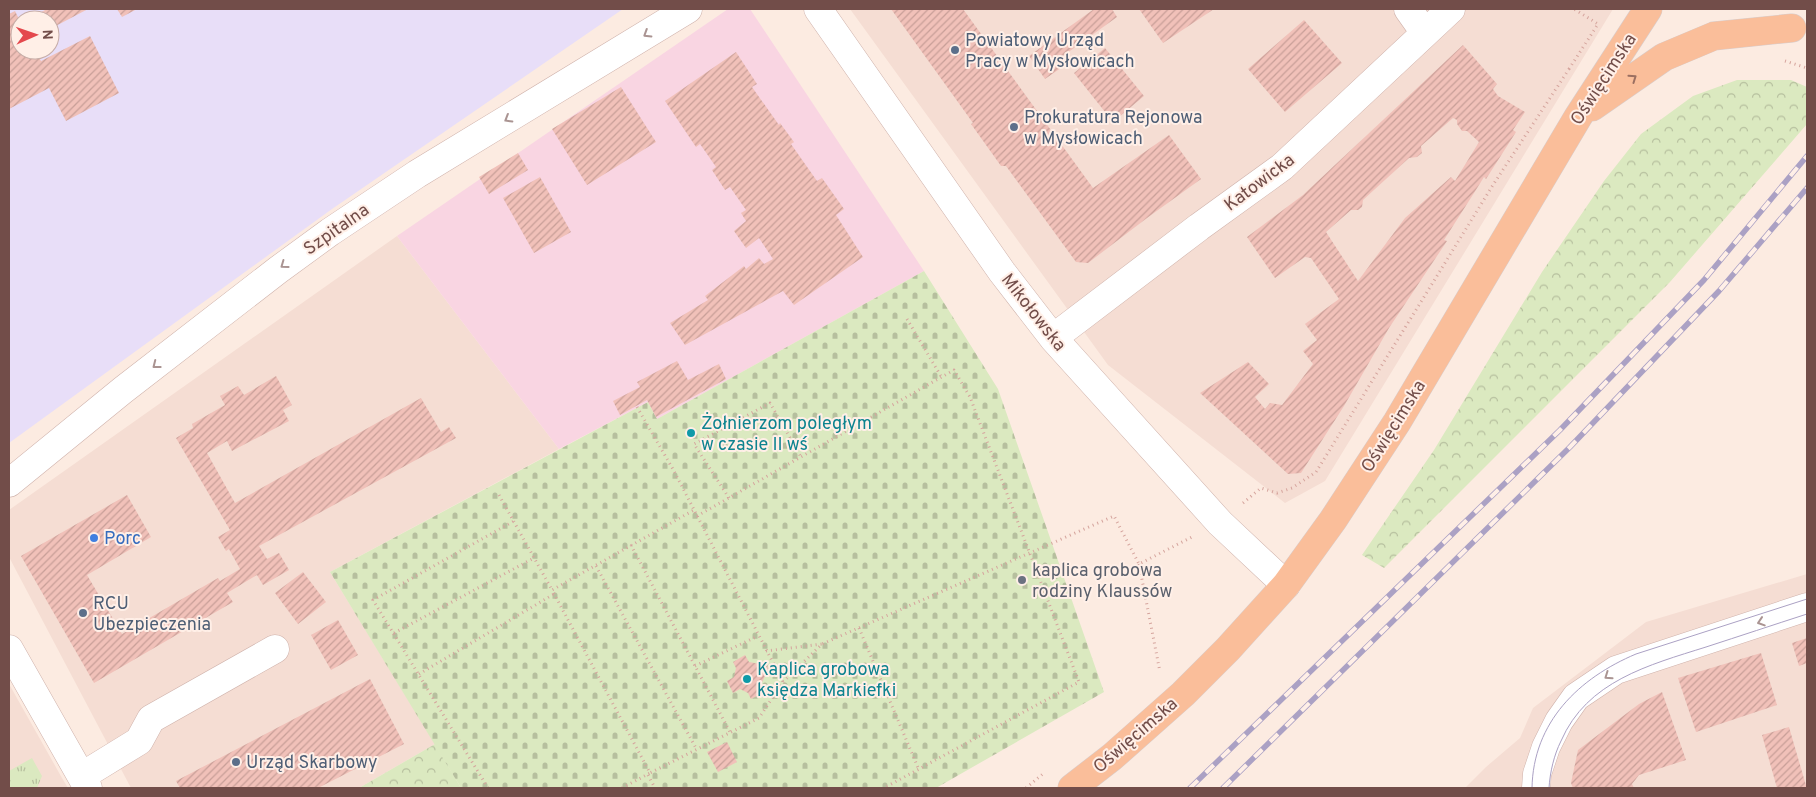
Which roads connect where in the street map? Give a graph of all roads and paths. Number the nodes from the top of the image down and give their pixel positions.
1 (688, 9) edge
2 (818, 9) edge
3 (1408, 9) edge
4 (1451, 9) edge
5 (1574, 9) edge
6 (1648, 9) edge
7 (1766, 9) edge
8 (1598, 24) dead end
9 (1800, 31) edge
10 (1425, 33) junction
11 (1569, 69) dead end
12 (1578, 117) junction
13 (907, 319) dead end
14 (1053, 338) junction
15 (942, 378) junction
16 (637, 408) dead end
17 (801, 457) junction
18 (9, 483) edge
19 (499, 495) dead end
20 (729, 498) junction
21 (694, 510) junction
22 (697, 516) junction
23 (514, 521) junction
24 (1220, 523) junction
25 (632, 545) junction
26 (1030, 553) junction
27 (534, 558) junction
28 (1139, 564) junction
29 (596, 566) junction
30 (1286, 585) junction
31 (552, 590) junction
32 (554, 594) junction
33 (1807, 607) edge
34 (859, 628) junction
35 (394, 633) junction
36 (758, 636) junction
37 (822, 644) junction
38 (9, 649) edge
39 (275, 649) dead end
40 (766, 651) junction
41 (695, 666) junction
42 (1160, 672) dead end
43 (419, 674) junction
44 (783, 682) junction
45 (730, 733) junction
46 (696, 750) junction
47 (918, 770) junction
48 (649, 774) junction
49 (85, 782) edge
50 (488, 788) edge
51 (622, 788) edge
52 (655, 788) edge
53 (884, 788) edge
54 (1072, 788) edge
55 (1536, 788) edge

1 -> 18 street, Szpitalna
2 - 14 street, Mikołowska
3 - 10 street
4 - 10 street, Katowicka
5 - 8 path
6 - 12 main road, Oświęcimska
7 - 9 main road
12 -> 9 main road
10 - 14 street, Katowicka
11 - 24 path
12 - 30 main road, Oświęcimska
13 - 15 path
14 - 24 street, Mikołowska
15 - 17 path
15 - 26 path
16 - 21 path
17 - 20 path
17 - 20 path
19 - 23 path
20 - 22 path
21 - 22 path
21 - 25 path
22 - 36 path
23 - 27 path
23 - 35 path
24 - 28 path
24 - 30 street, Mikołowska
25 - 29 path
25 - 41 path
26 - 28 path
26 - 34 path
26 - 47 path
27 - 31 path
27 - 35 path
28 - 42 path
29 - 31 path
29 - 46 path
30 - 54 main road, Oświęcimska
31 - 32 path
32 - 43 path
32 - 48 path
33 -> 55 street
34 - 37 path
34 - 47 path
35 - 43 path
36 - 40 path
36 - 41 path
37 - 40 path
37 - 44 path
38 - 49 street
39 - 49 street
40 - 44 path
41 - 45 path
43 - 50 path
44 - 45 path
45 - 46 path
46 - 48 path
47 - 53 path
48 - 51 path
48 - 52 path

